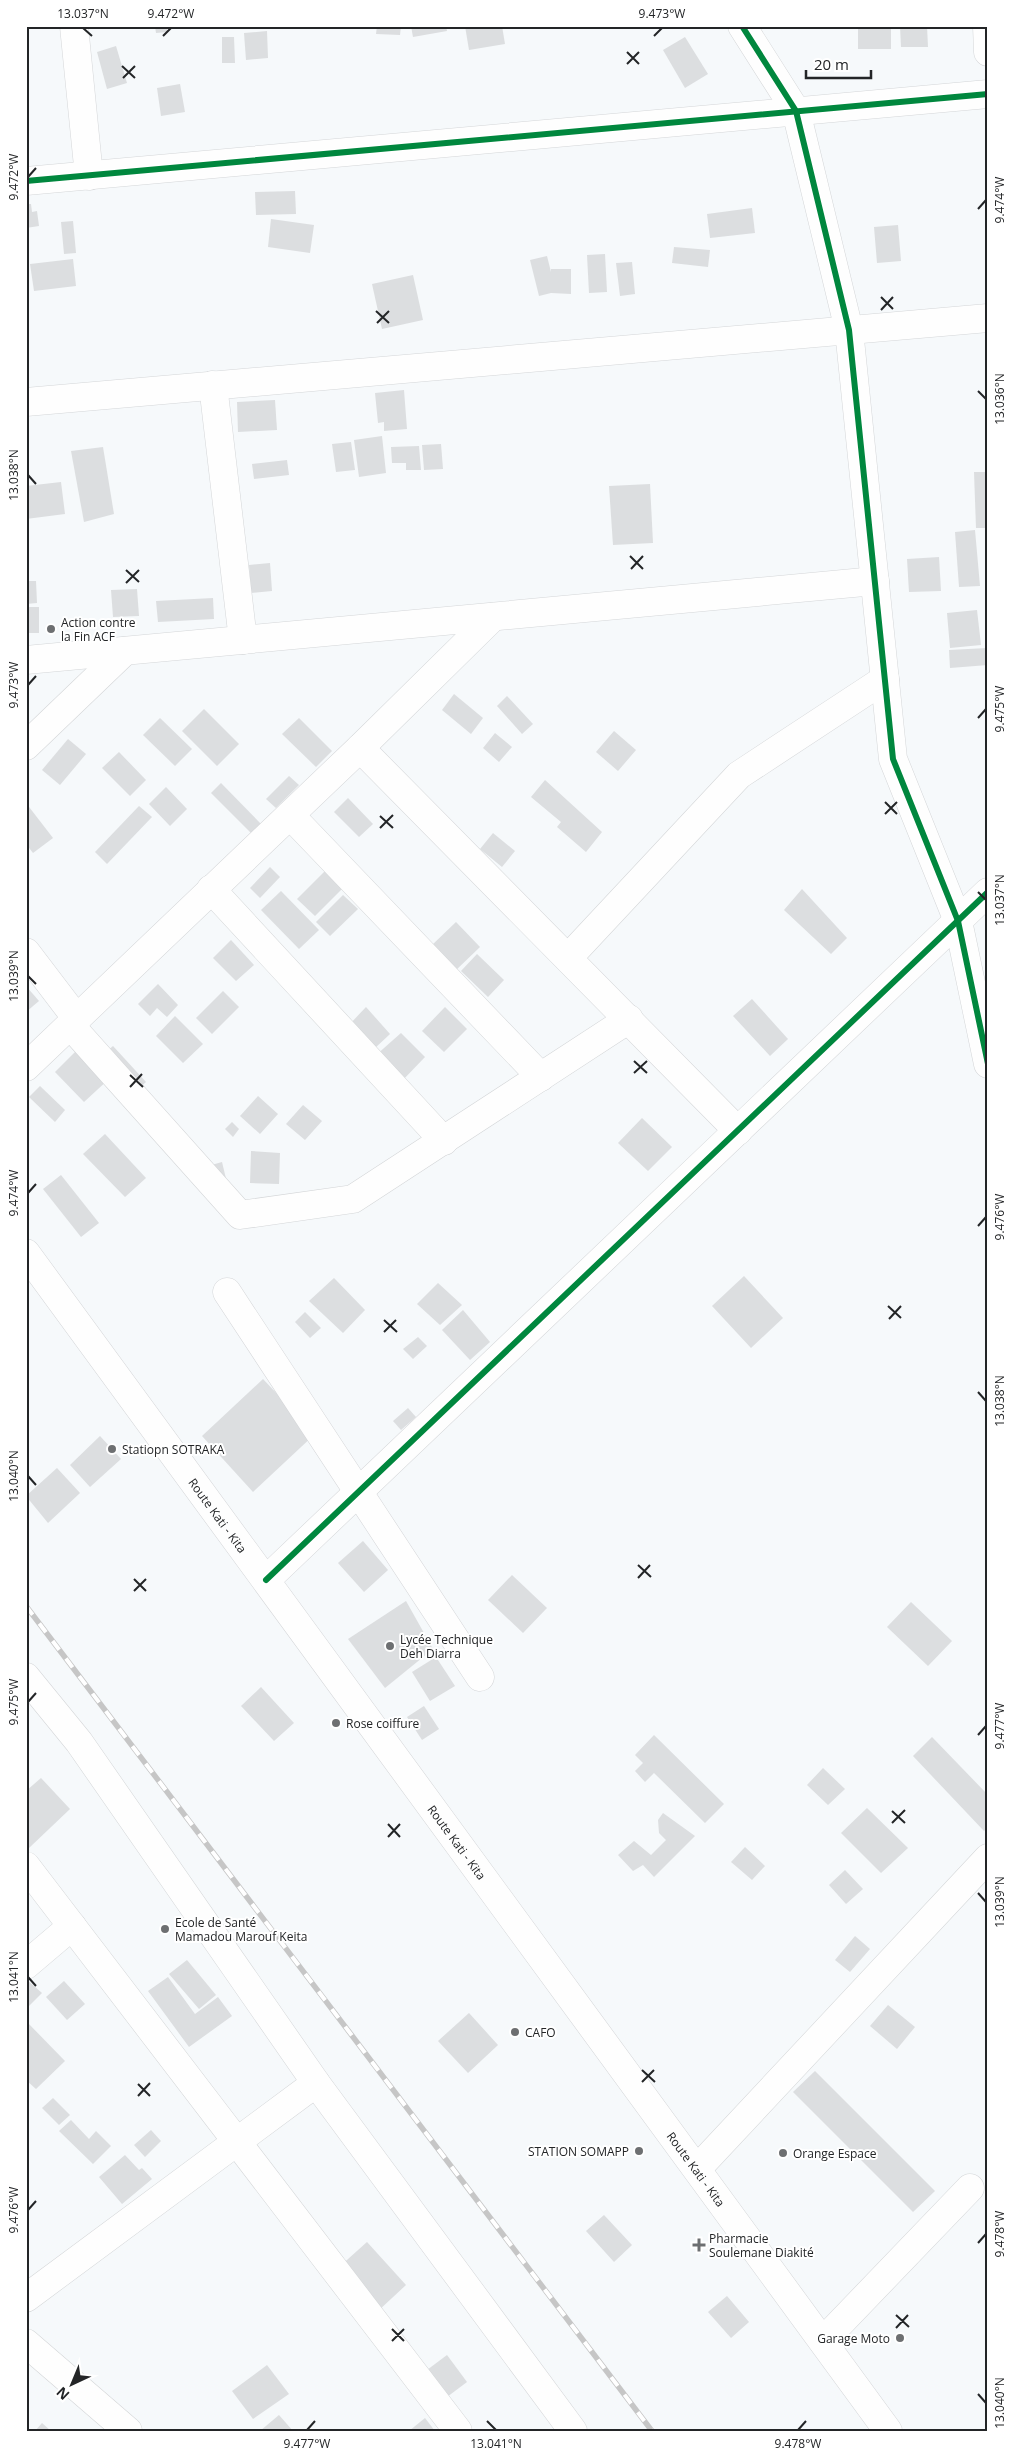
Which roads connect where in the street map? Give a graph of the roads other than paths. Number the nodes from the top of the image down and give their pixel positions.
1 (74, 26) edge
2 (742, 26) edge
3 (987, 26) edge
4 (988, 52) edge
5 (988, 94) edge
6 (796, 111) junction
7 (89, 176) junction
8 (26, 181) edge
9 (988, 318) edge
10 (849, 330) junction
11 (213, 385) junction
12 (26, 402) edge
13 (875, 581) junction
14 (493, 617) junction
15 (243, 640) junction
16 (126, 651) junction
17 (26, 660) edge
18 (885, 679) junction
19 (26, 746) edge
20 (360, 748) junction
21 (290, 815) junction
22 (211, 889) junction
23 (988, 892) edge
24 (958, 921) junction
25 (26, 952) edge
26 (568, 958) junction
27 (629, 1019) junction
28 (74, 1022) junction
29 (984, 1039) edge
30 (988, 1064) edge
31 (26, 1067) edge
32 (541, 1077) junction
33 (738, 1131) junction
34 (444, 1141) junction
35 (26, 1253) edge
36 (227, 1292) dead end
37 (358, 1492) junction
38 (266, 1580) junction
39 (26, 1677) edge
40 (480, 1677) dead end
41 (988, 1858) edge
42 (26, 1866) edge
43 (72, 1926) junction
44 (26, 1965) edge
45 (316, 2083) junction
46 (237, 2142) junction
47 (698, 2168) junction
48 (970, 2188) dead end
49 (26, 2298) edge
50 (823, 2341) junction
51 (26, 2343) edge
52 (564, 2427) edge
53 (128, 2431) edge
54 (458, 2431) edge
55 (888, 2431) edge

1 - 7 street
2 - 6 street
3 - 4 street
5 - 6 street
6 - 7 street
6 - 10 street
7 - 8 street
9 - 10 street
10 - 11 street
10 - 13 street
11 - 12 street
11 - 15 street
13 - 14 street
13 - 18 street
14 - 15 street
14 - 20 street
15 - 16 street
16 - 17 street
16 - 19 street
18 - 24 street
18 - 26 street
20 - 21 street
20 - 26 street
21 - 22 street
21 - 32 street
22 - 28 street
22 - 34 street
23 - 24 street
24 - 29 street
24 - 33 street
25 - 28 street
26 - 27 street
27 - 32 street
27 - 33 street
28 - 31 street
28 - 34 street
29 - 30 street
32 - 34 street
33 - 37 street
35 - 38 street, Route Kati - Kita
36 - 37 street
37 - 38 street
37 - 40 street
38 - 47 street, Route Kati - Kita
39 - 45 street
41 - 47 street
42 - 43 street
43 - 44 street
43 - 46 street
45 - 46 street
45 - 52 street
46 - 49 street
46 - 54 street
47 - 50 street, Route Kati - Kita
48 - 50 street
50 - 55 street, Route Kati - Kita
51 - 53 street

